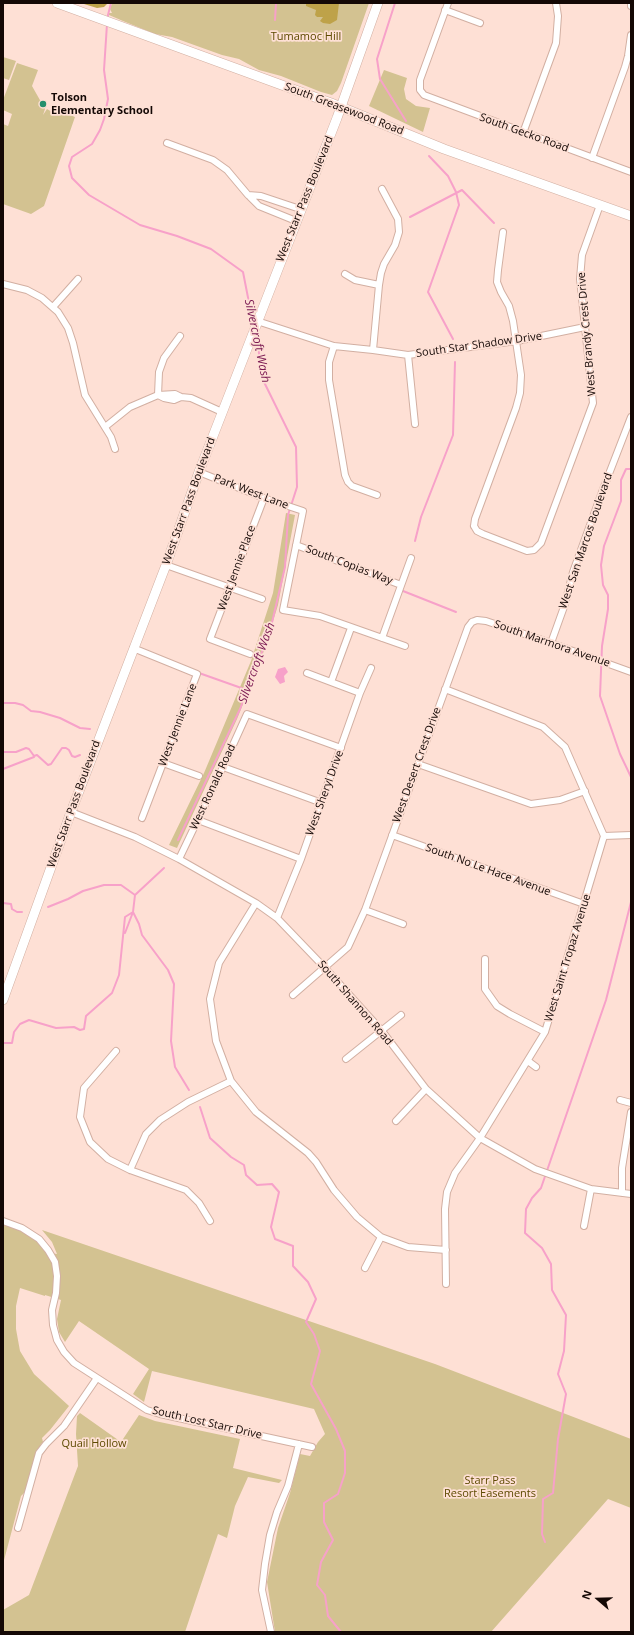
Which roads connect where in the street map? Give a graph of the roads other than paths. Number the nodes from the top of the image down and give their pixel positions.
1 (57, 3) edge
2 (378, 3) edge
3 (448, 3) edge
4 (556, 3) edge
5 (630, 3) edge
6 (631, 6) edge
7 (445, 10) junction
8 (480, 23) dead end
9 (631, 35) edge
10 (341, 107) junction
11 (523, 133) junction
12 (167, 143) dead end
13 (592, 158) junction
14 (631, 172) edge
15 (382, 189) dead end
16 (248, 195) junction
17 (272, 200) junction
18 (600, 205) junction
19 (300, 209) junction
20 (268, 210) junction
21 (631, 216) edge
22 (296, 221) junction
23 (503, 232) dead end
24 (344, 274) dead end
25 (78, 279) dead end
26 (3, 284) edge
27 (378, 285) junction
28 (53, 307) junction
29 (257, 321) junction
30 (585, 327) junction
31 (180, 336) dead end
32 (517, 341) junction
33 (334, 346) junction
34 (373, 350) junction
35 (408, 355) junction
36 (158, 395) junction
37 (222, 412) junction
38 (631, 417) edge
39 (416, 424) dead end
40 (105, 427) junction
41 (115, 449) dead end
42 (199, 472) junction
43 (377, 495) dead end
44 (264, 498) junction
45 (296, 545) junction
46 (411, 558) dead end
47 (166, 565) junction
48 (401, 585) junction
49 (229, 587) junction
50 (262, 599) dead end
51 (470, 615) dead end
52 (472, 622) junction
53 (351, 628) junction
54 (382, 638) junction
55 (551, 642) junction
56 (405, 646) dead end
57 (133, 648) junction
58 (250, 654) dead end
59 (371, 668) dead end
60 (631, 672) edge
61 (307, 673) dead end
62 (331, 682) junction
63 (445, 689) junction
64 (360, 693) junction
65 (341, 748) junction
66 (163, 763) junction
67 (418, 764) junction
68 (223, 768) junction
69 (199, 776) dead end
70 (584, 791) junction
71 (322, 803) junction
72 (71, 812) junction
73 (142, 818) dead end
74 (198, 820) junction
75 (392, 835) junction
76 (631, 835) edge
77 (604, 836) junction
78 (301, 858) junction
79 (179, 859) junction
80 (256, 903) junction
81 (584, 904) junction
82 (365, 910) junction
83 (277, 918) junction
84 (403, 924) dead end
85 (485, 959) dead end
86 (326, 968) junction
87 (293, 995) dead end
88 (3, 1000) edge
89 (401, 1016) dead end
90 (382, 1031) junction
91 (545, 1032) junction
92 (116, 1051) dead end
93 (346, 1059) dead end
94 (528, 1061) junction
95 (536, 1067) dead end
96 (231, 1081) junction
97 (426, 1089) junction
98 (620, 1100) dead end
99 (631, 1102) edge
100 (631, 1112) edge
101 (396, 1121) dead end
102 (480, 1138) junction
103 (130, 1170) junction
104 (591, 1190) junction
105 (622, 1193) junction
106 (631, 1194) edge
107 (3, 1221) edge
108 (210, 1221) dead end
109 (584, 1226) dead end
110 (381, 1237) junction
111 (446, 1250) junction
112 (365, 1268) dead end
113 (446, 1284) dead end
114 (97, 1378) junction
115 (299, 1444) junction
116 (312, 1447) dead end
117 (18, 1528) dead end
118 (271, 1632) edge

1 - 10 street, South Greasewood Road
2 - 10 street, West Starr Pass Boulevard
3 - 7 street
4 - 11 street
5 - 6 street
7 - 8 street
7 - 11 street, South Gecko Road
9 - 13 street
10 - 18 street, South Greasewood Road
10 - 19 street, West Starr Pass Boulevard
11 - 13 street, South Gecko Road
12 - 16 street
13 - 14 street, South Gecko Road
15 - 27 street
16 - 17 street
16 - 20 street
17 - 19 street
17 - 20 street
18 - 21 street, South Greasewood Road
18 - 30 street, West Brandy Crest Drive
19 - 22 street, West Starr Pass Boulevard
20 - 22 street
22 - 29 street, West Starr Pass Boulevard
23 - 32 street
24 - 27 street
25 - 28 street
26 - 28 street
27 - 34 street
28 - 40 street
29 - 33 street, South Star Shadow Drive
29 - 37 street, West Starr Pass Boulevard
30 - 32 street, South Star Shadow Drive
30 - 32 street, West Brandy Crest Drive
31 - 36 street
32 - 35 street, South Star Shadow Drive
33 - 34 street, South Star Shadow Drive
33 - 43 street
34 - 35 street, South Star Shadow Drive
35 - 39 street
36 - 37 street
36 - 40 street
37 - 42 street, West Starr Pass Boulevard
38 - 55 street, West San Marcos Boulevard
40 - 41 street
42 - 44 street, Park West Lane
42 - 47 street, West Starr Pass Boulevard
44 - 45 street, Park West Lane
44 - 49 street, West Jennie Place
45 - 48 street, South Copias Way
45 - 53 street
46 - 48 street
47 - 49 street
47 - 57 street, West Starr Pass Boulevard
48 - 54 street
49 - 50 street
49 - 58 street, West Jennie Place
51 - 52 street
52 - 55 street, South Marmora Avenue
52 - 63 street, West Desert Crest Drive
53 - 54 street
53 - 62 street
54 - 56 street
55 - 60 street, South Marmora Avenue
57 - 66 street, West Jennie Lane
57 - 72 street, West Starr Pass Boulevard
59 - 64 street, West Sheryl Drive
61 - 62 street
62 - 64 street
63 - 67 street, West Desert Crest Drive
63 - 70 street
64 - 65 street, West Sheryl Drive
65 - 68 street, West Ronald Road
65 - 71 street, West Sheryl Drive
66 - 69 street
66 - 73 street, West Jennie Lane
67 - 70 street
67 - 75 street, West Desert Crest Drive
68 - 71 street
68 - 74 street, West Ronald Road
70 - 77 street
71 - 78 street, West Sheryl Drive
72 - 79 street, South Shannon Road
72 - 88 street, West Starr Pass Boulevard
74 - 78 street
74 - 79 street, West Ronald Road
75 - 81 street, South No Le Hace Avenue
75 - 82 street, West Desert Crest Drive
76 - 77 street
77 - 81 street, West Saint Tropaz Avenue
78 - 83 street, West Sheryl Drive
79 - 80 street, South Shannon Road
80 - 83 street, South Shannon Road
80 - 96 street
81 - 91 street, West Saint Tropaz Avenue
82 - 84 street
82 - 86 street, West Desert Crest Drive
83 - 86 street, South Shannon Road
85 - 91 street
86 - 87 street, West Desert Crest Drive
86 - 90 street, South Shannon Road
89 - 90 street
90 - 93 street
90 - 97 street, South Shannon Road
91 - 94 street, West Saint Tropaz Avenue
92 - 103 street
94 - 95 street
94 - 102 street, West Saint Tropaz Avenue
96 - 103 street
96 - 110 street
97 - 101 street
97 - 102 street, South Shannon Road
98 - 99 street
100 - 105 street
102 - 104 street, South Shannon Road
102 - 111 street, West Saint Tropaz Avenue
103 - 108 street
104 - 105 street, South Shannon Road
104 - 109 street
105 - 106 street, South Shannon Road
107 - 114 street, South Lost Starr Drive
110 - 111 street
110 - 112 street
111 - 113 street, West Saint Tropaz Avenue
114 - 115 street, South Lost Starr Drive
114 - 117 street
115 - 116 street, South Lost Starr Drive
115 - 118 street

